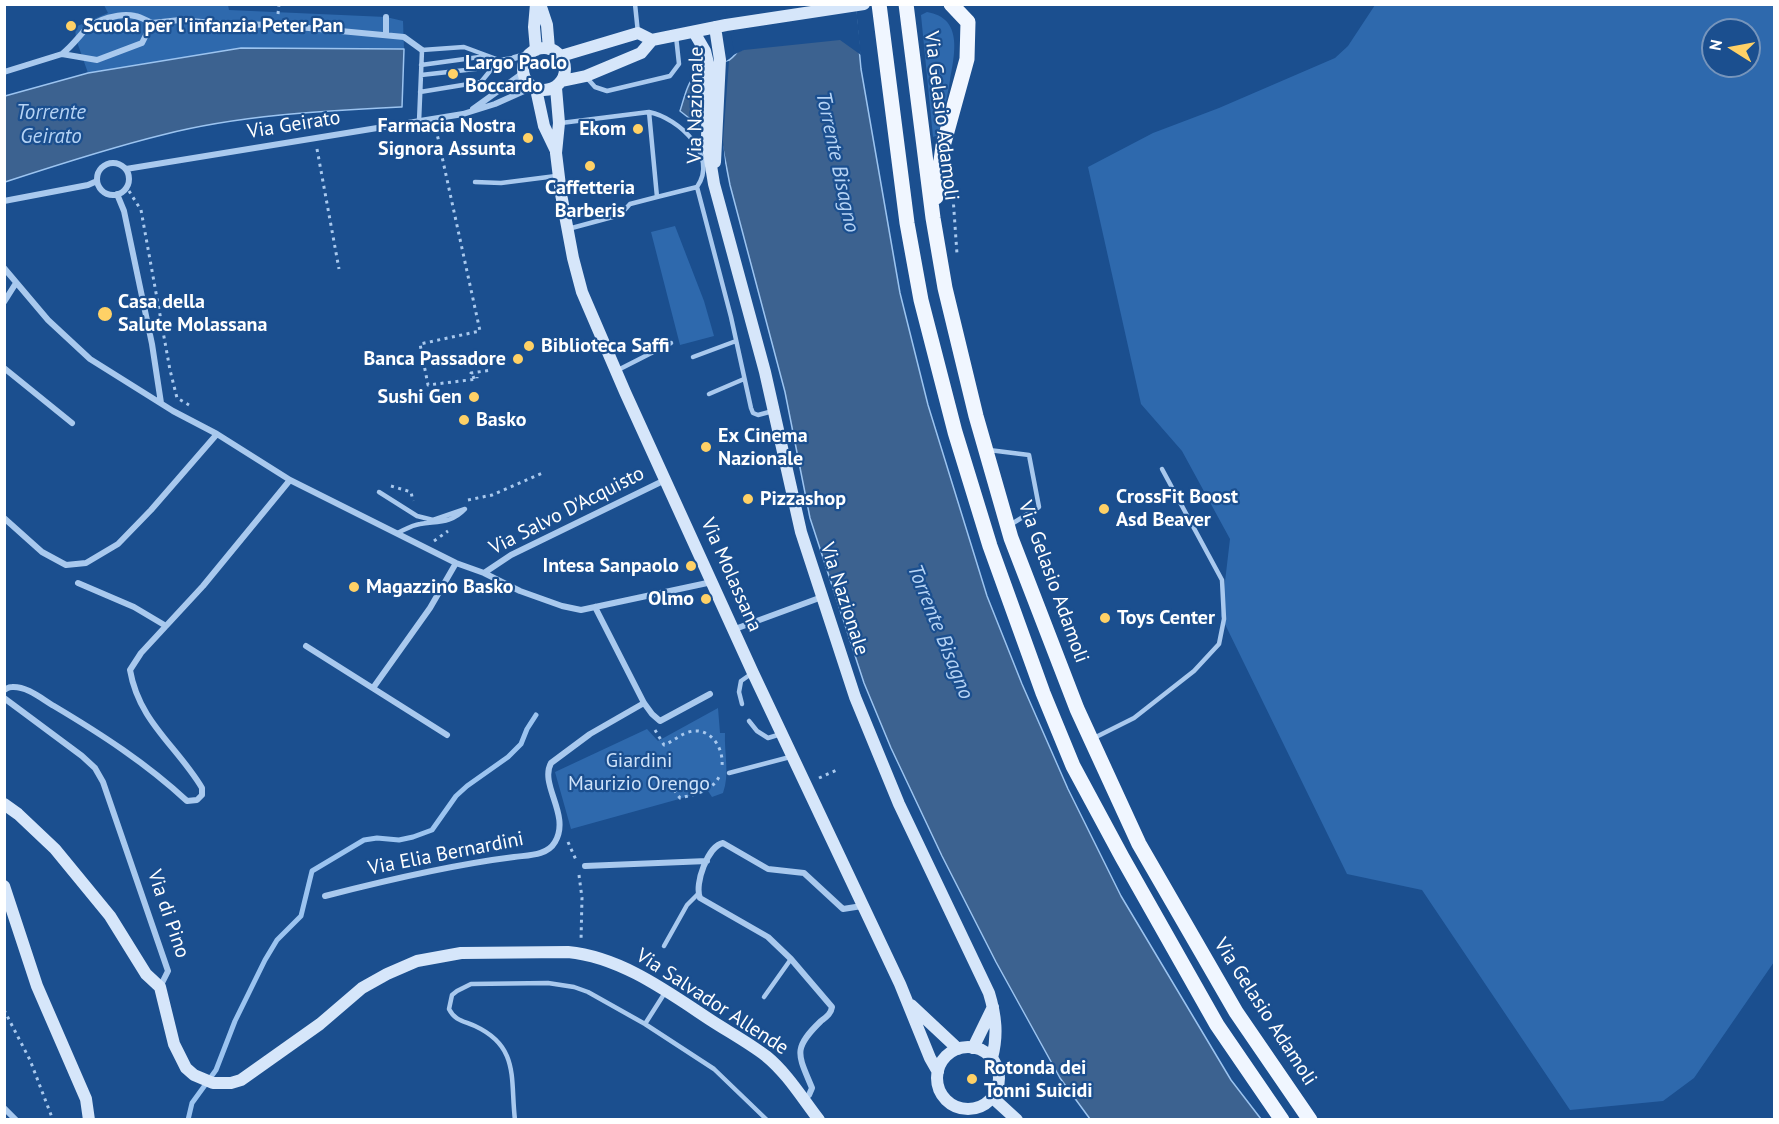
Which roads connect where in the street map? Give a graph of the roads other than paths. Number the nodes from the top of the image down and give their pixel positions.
1 (536, 4) edge
2 (540, 4) edge
3 (635, 4) edge
4 (864, 4) edge
5 (879, 4) edge
6 (906, 4) edge
7 (951, 4) edge
8 (860, 5) edge
9 (386, 17) dead end
10 (153, 23) junction
11 (720, 26) junction
12 (694, 32) junction
13 (638, 33) junction
14 (386, 35) junction
15 (676, 35) junction
16 (652, 40) junction
17 (422, 50) junction
18 (538, 51) junction
19 (62, 54) junction
20 (488, 56) junction
21 (561, 56) junction
22 (514, 58) joint
23 (499, 60) junction
24 (421, 65) junction
25 (493, 67) junction
26 (4, 72) edge
27 (523, 73) junction
28 (421, 75) junction
29 (586, 76) junction
30 (559, 84) junction
31 (534, 88) junction
32 (420, 92) junction
33 (649, 112) junction
34 (467, 113) junction
35 (419, 122) junction
36 (559, 123) junction
37 (556, 153) junction
38 (126, 169) junction
39 (559, 176) junction
40 (97, 181) junction
41 (475, 182) dead end
42 (714, 184) junction
43 (697, 187) junction
44 (117, 194) junction
45 (657, 197) junction
46 (4, 201) edge
47 (933, 218) junction
48 (568, 229) junction
49 (4, 268) edge
50 (16, 284) junction
51 (4, 302) edge
52 (736, 341) junction
53 (671, 343) dead end
54 (693, 357) dead end
55 (4, 368) edge
56 (616, 371) junction
57 (744, 378) junction
58 (709, 394) dead end
59 (161, 403) junction
60 (773, 411) junction
61 (72, 423) dead end
62 (217, 434) junction
63 (986, 450) junction
64 (1162, 469) dead end
65 (666, 479) junction
66 (290, 480) junction
67 (379, 492) dead end
68 (4, 518) edge
69 (1008, 526) junction
70 (397, 533) junction
71 (456, 563) junction
72 (484, 573) junction
73 (713, 582) junction
74 (78, 583) dead end
75 (822, 597) junction
76 (595, 607) junction
77 (166, 626) junction
78 (735, 629) junction
79 (306, 646) dead end
80 (753, 673) junction
81 (373, 688) junction
82 (4, 690) edge
83 (710, 694) dead end
84 (4, 698) edge
85 (644, 703) junction
86 (742, 704) dead end
87 (749, 721) dead end
88 (782, 734) junction
89 (447, 735) dead end
90 (1091, 739) junction
91 (792, 756) junction
92 (729, 773) dead end
93 (4, 804) edge
94 (707, 861) junction
95 (585, 866) dead end
96 (4, 886) edge
97 (698, 894) junction
98 (325, 896) dead end
99 (862, 906) junction
100 (664, 946) dead end
101 (791, 959) junction
102 (160, 987) junction
103 (666, 991) junction
104 (764, 997) dead end
105 (908, 1002) junction
106 (993, 1006) junction
107 (645, 1024) junction
108 (973, 1048) junction
109 (958, 1049) junction
110 (992, 1058) junction
111 (938, 1072) junction
112 (993, 1098) junction
113 (804, 1100) junction
114 (4, 1108) edge
115 (965, 1114) edge
116 (16, 1119) edge
117 (89, 1119) edge
118 (515, 1119) edge
119 (767, 1119) edge
120 (819, 1119) edge
121 (1017, 1119) edge
122 (1282, 1119) edge
123 (1310, 1119) edge

1 - 18 main road
2 - 18 main road
3 - 13 lane
4 - 8 main road
5 - 122 main road
6 - 47 main road, Via Gelasio Adamoli
7 - 47 main road
8 - 11 main road
9 - 14 street
10 - 14 street
10 - 19 street
10 - 19 street
11 - 12 main road
11 - 42 main road, Via Nazionale
12 - 15 main road
12 - 42 main road, Via Nazionale
13 - 16 main road
13 - 21 main road
14 - 17 street
15 - 16 main road
15 - 29 lane
16 - 29 main road
17 - 20 lane
17 - 24 lane
18 - 21 main road
18 - 22 street
18 - 27 main road
19 - 26 street
20 - 23 lane
20 - 24 lane
21 - 30 main road, Via Molassana
22 - 23 lane
23 - 25 lane
24 - 28 lane
25 - 28 lane
25 - 32 lane
27 - 31 main road, Via Molassana
27 - 34 street, Via Geirato
28 - 32 lane
29 - 30 main road
30 - 31 main road
30 - 36 main road, Via Molassana
31 - 34 street, Via Geirato
31 - 37 main road, Via Molassana
32 - 35 lane
33 - 36 lane
33 - 43 lane
33 - 45 lane
34 - 35 street, Via Geirato
35 - 38 street, Via Geirato
36 - 37 main road, Via Molassana
37 - 39 main road, Via Molassana
38 - 40 street, Via Geirato
38 - 44 street
39 - 41 lane
39 - 48 main road, Via Molassana
40 - 44 street
40 - 46 street, Via Geirato
42 - 60 main road, Via Nazionale
43 - 45 lane
43 - 52 lane
44 - 59 street
45 - 48 lane
47 - 63 main road, Via Gelasio Adamoli
48 - 56 main road, Via Molassana
49 - 50 street
50 - 51 street
50 - 59 street
52 - 54 lane
52 - 57 lane
53 - 56 lane
55 - 61 street
56 - 65 main road, Via Molassana
57 - 58 lane
57 - 60 lane
59 - 62 street
60 - 75 main road, Via Nazionale
62 - 66 street
62 - 68 street
63 - 69 main road, Via Gelasio Adamoli
63 - 69 lane
64 - 90 lane
65 - 72 street, Via Salvo D'Acquisto
65 - 73 main road, Via Molassana
66 - 70 street
66 - 77 street
67 - 70 lane
69 - 90 main road, Via Gelasio Adamoli
70 - 71 street
71 - 72 street
71 - 81 street
72 - 76 street
73 - 76 street
73 - 78 main road, Via Molassana
74 - 77 street
75 - 78 street
75 - 106 main road, Via Nazionale
76 - 85 street
77 - 82 street
78 - 80 main road, Via Molassana
79 - 81 street
80 - 86 lane
80 - 88 main road, Via Molassana
81 - 89 street
83 - 85 street
84 - 102 street, Via di Pino
85 - 98 street, Via Elia Bernardini
87 - 88 lane
88 - 91 main road, Via Molassana
90 - 123 main road, Via Gelasio Adamoli
91 - 92 lane
91 - 99 main road, Via Molassana
93 - 102 main road, Via di Pino
94 - 95 street
94 - 97 street
94 - 99 street
96 - 117 main road
97 - 100 lane
97 - 101 street
99 - 105 main road, Via Molassana
101 - 104 lane
101 - 113 street
102 - 103 main road, Via Salvador Allende
103 - 107 lane
103 - 113 main road, Via Salvador Allende
105 - 109 main road, Via Molassana
105 - 111 main road, Via Molassana
106 - 108 main road
106 - 110 main road, Via Nazionale
107 - 118 lane
107 - 119 lane
108 - 109 main road
108 - 110 main road
109 - 111 main road
110 - 112 main road
111 - 115 main road
112 - 115 main road
112 - 121 main road
113 - 120 main road, Via Salvador Allende
114 - 116 street

